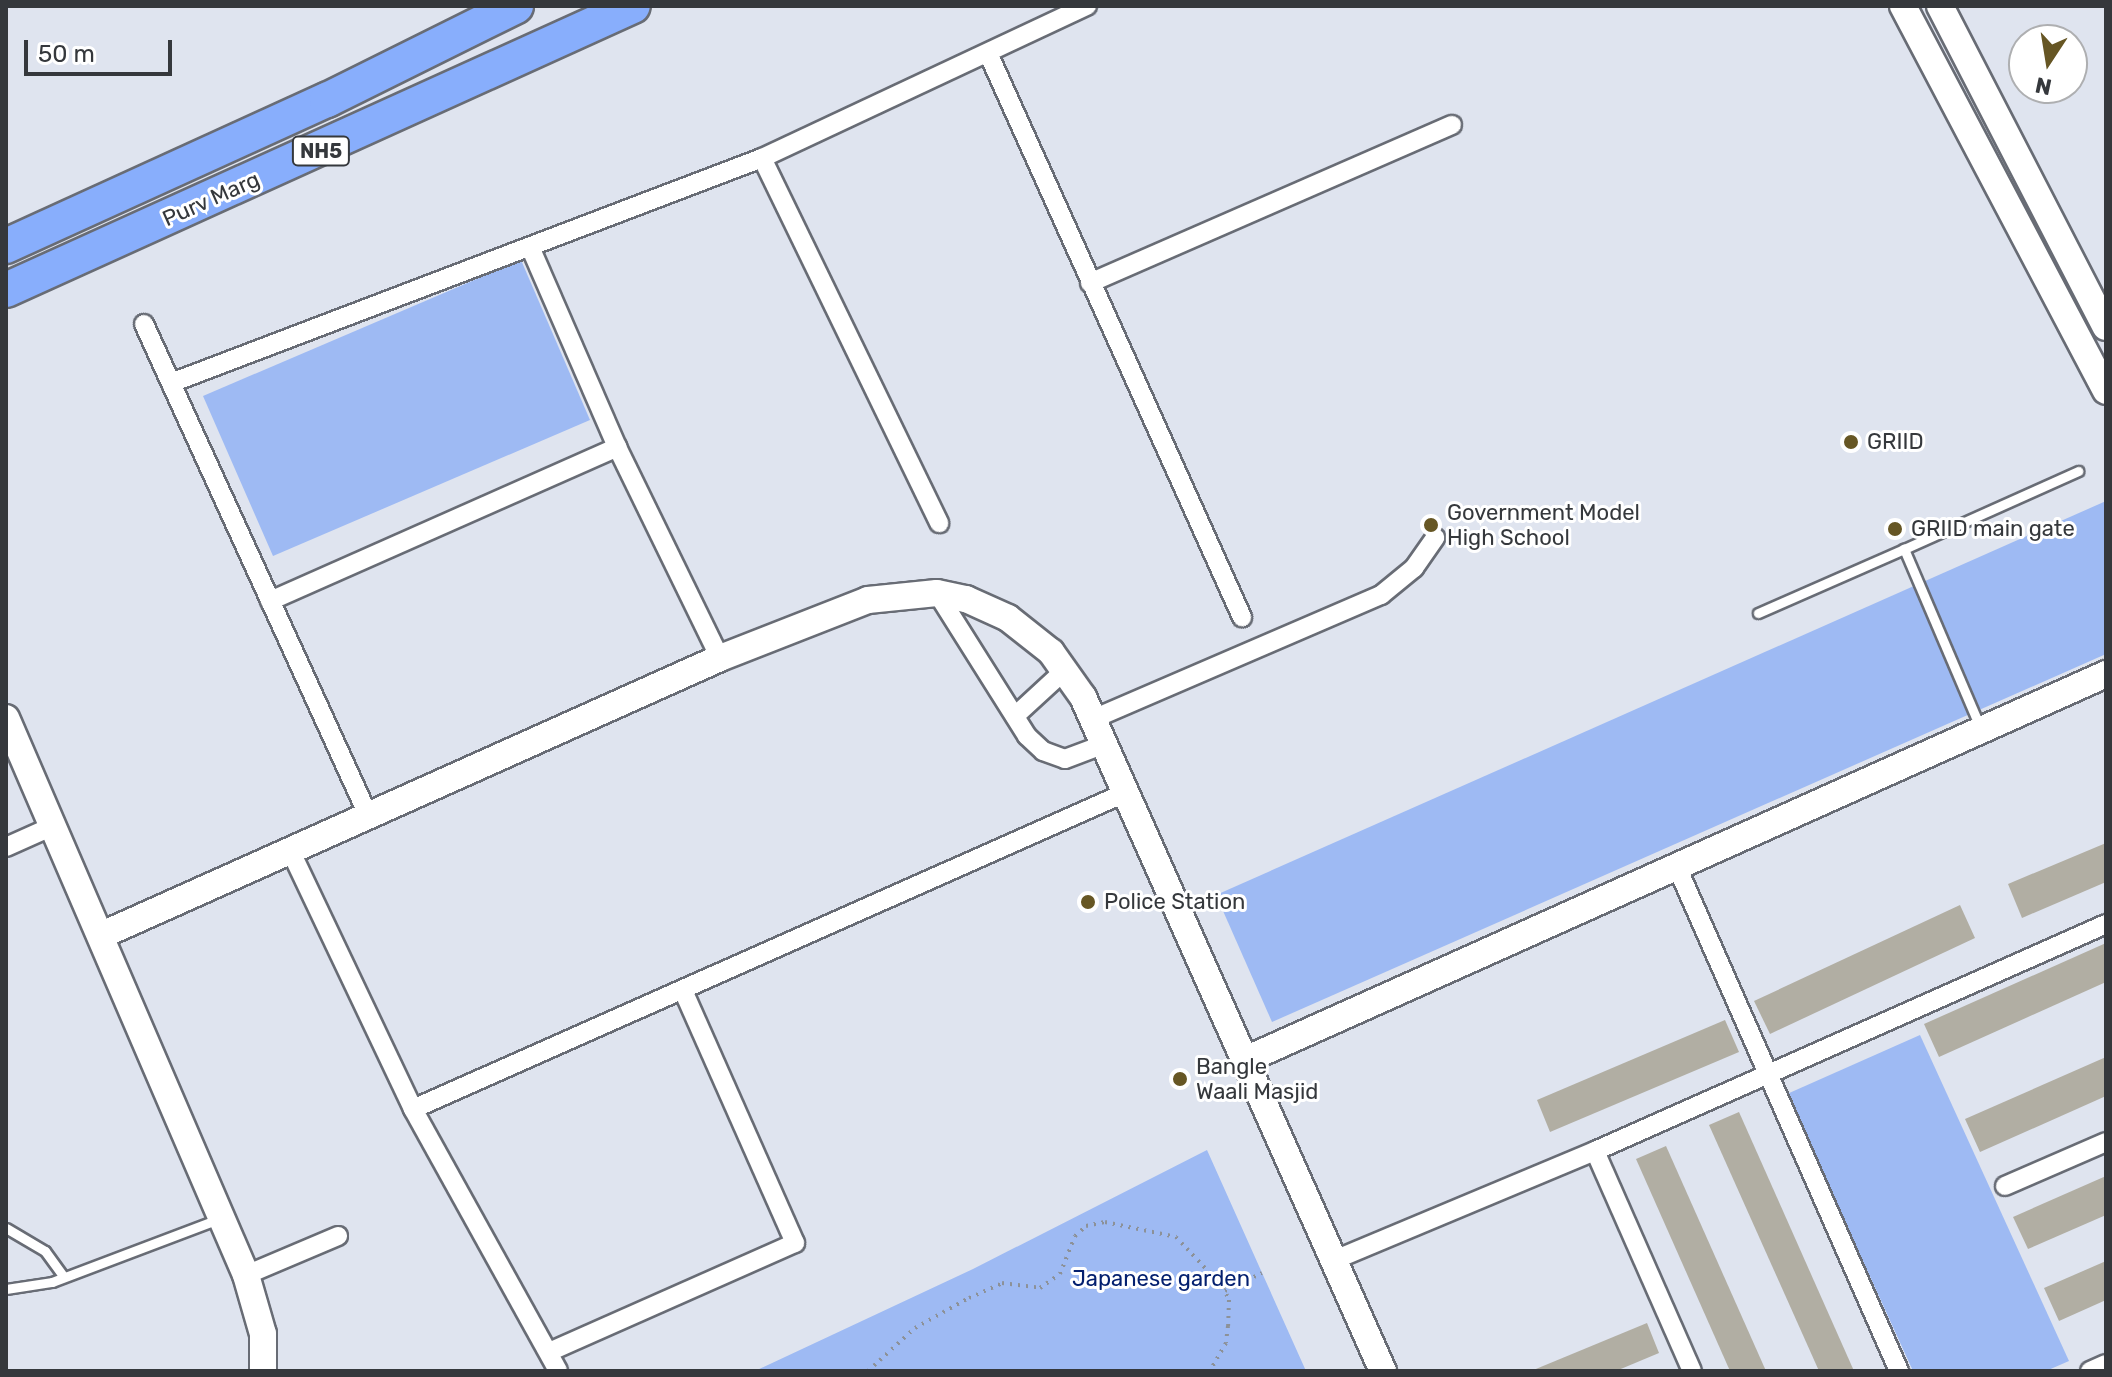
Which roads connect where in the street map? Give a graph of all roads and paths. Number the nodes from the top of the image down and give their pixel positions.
1 (516, 6) edge
2 (633, 6) edge
3 (1087, 6) edge
4 (1903, 6) edge
5 (1940, 6) edge
6 (988, 53) junction
7 (1452, 125) dead end
8 (762, 158) junction
9 (6, 246) edge
10 (531, 249) junction
11 (1090, 283) junction
12 (6, 290) edge
13 (144, 324) dead end
14 (2106, 327) edge
15 (171, 383) junction
16 (2106, 391) edge
17 (617, 447) junction
18 (2078, 471) dead end
19 (939, 523) dead end
20 (1435, 538) dead end
21 (1904, 549) junction
22 (937, 593) junction
23 (270, 601) junction
24 (1758, 613) dead end
25 (1242, 617) dead end
26 (720, 658) junction
27 (1064, 671) junction
28 (2106, 674) edge
29 (1015, 716) junction
30 (6, 718) edge
31 (1093, 719) junction
32 (1981, 728) junction
33 (1105, 744) junction
34 (1127, 792) junction
35 (369, 817) junction
36 (51, 827) junction
37 (6, 847) edge
38 (292, 854) junction
39 (1677, 867) junction
40 (2106, 924) edge
41 (102, 935) junction
42 (683, 990) junction
43 (1243, 1061) junction
44 (1768, 1075) junction
45 (413, 1109) junction
46 (2106, 1142) edge
47 (1595, 1151) junction
48 (2005, 1186) dead end
49 (222, 1218) junction
50 (6, 1228) edge
51 (338, 1236) dead end
52 (1332, 1261) junction
53 (1262, 1273) dead end
54 (246, 1275) junction
55 (64, 1277) junction
56 (6, 1289) edge
57 (1225, 1291) junction
58 (549, 1352) junction
59 (2106, 1364) edge
60 (263, 1371) edge
61 (558, 1371) edge
62 (868, 1371) edge
63 (1210, 1371) edge
64 (1383, 1371) edge
65 (1692, 1371) edge
66 (1899, 1371) edge
67 (2090, 1371) edge

1 - 9 highway, Purv Marg / NH5
2 - 12 highway, Purv Marg / NH5
3 - 6 street
4 - 16 street
5 - 14 street
6 - 8 street
6 - 11 street
7 - 11 street
8 - 10 street
8 - 19 street
10 - 15 street
10 - 17 street
11 - 25 street
13 - 15 street
15 - 23 street
17 - 23 street
17 - 26 street
18 - 21 lane
20 - 31 street
21 - 24 lane
21 - 32 lane
22 - 26 street
22 - 27 street
22 - 29 street
23 - 35 street
26 - 35 street
27 - 29 street
27 - 31 street
28 - 32 street
29 - 33 street
30 - 36 street
31 - 33 street
32 - 39 street
33 - 34 street
34 - 42 street
34 - 43 street
35 - 38 street
36 - 37 street
36 - 41 street
38 - 41 street
38 - 45 street
39 - 43 street
39 - 44 street
40 - 44 street
41 - 49 street
42 - 45 street
42 - 58 street
43 - 52 street
44 - 47 street
44 - 66 street
45 - 58 street
46 - 48 street
47 - 52 street
47 - 65 street
49 - 54 street
49 - 55 lane
50 - 55 lane
51 - 54 street
52 - 64 street
53 - 57 path
54 - 60 street
55 - 56 lane
57 - 62 path
57 - 63 path
58 - 61 street
59 - 67 street

